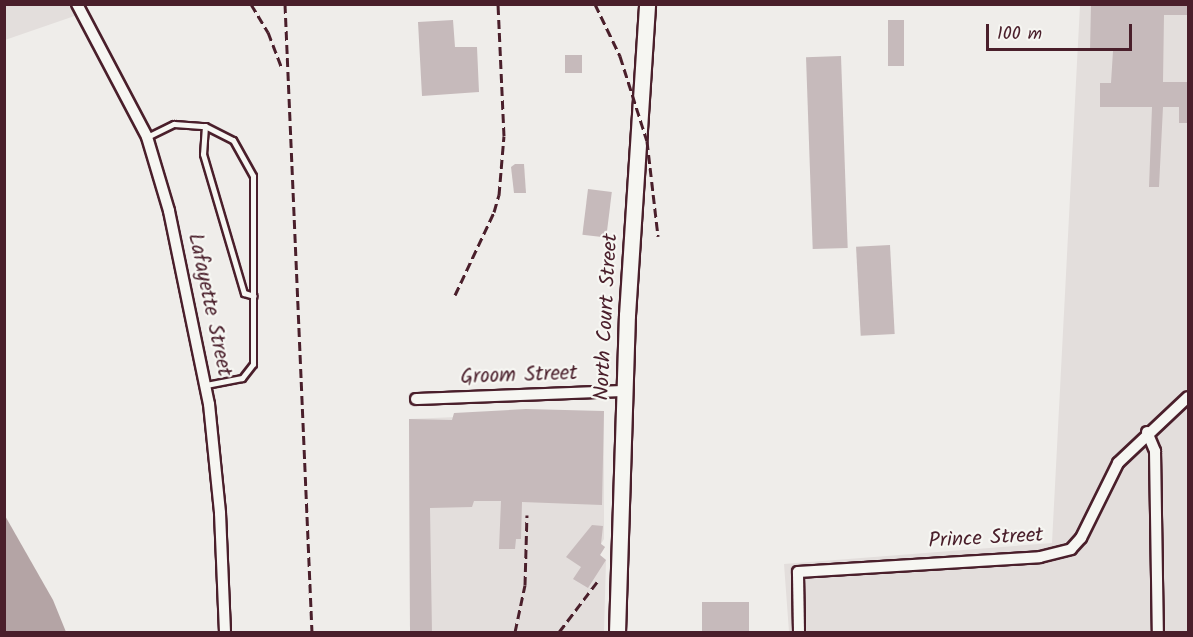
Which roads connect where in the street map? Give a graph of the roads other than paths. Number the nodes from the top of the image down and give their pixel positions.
1 (77, 4) edge
2 (647, 4) edge
3 (205, 126) junction
4 (147, 137) junction
5 (254, 296) junction
6 (205, 385) junction
7 (624, 391) junction
8 (1188, 398) edge
9 (416, 399) dead end
10 (1148, 432) junction
11 (225, 633) edge
12 (617, 633) edge
13 (799, 633) edge
14 (1158, 633) edge

1 - 4 street, Lafayette Street
2 - 7 main road, North Court Street
3 - 4 lane
3 - 5 lane
3 - 5 lane
4 - 6 street, Lafayette Street
5 - 6 lane
6 - 11 street, Lafayette Street
7 - 9 street, Groom Street
7 - 12 main road, North Court Street
8 - 10 street, Prince Street
10 - 13 street, Prince Street
10 - 14 street

